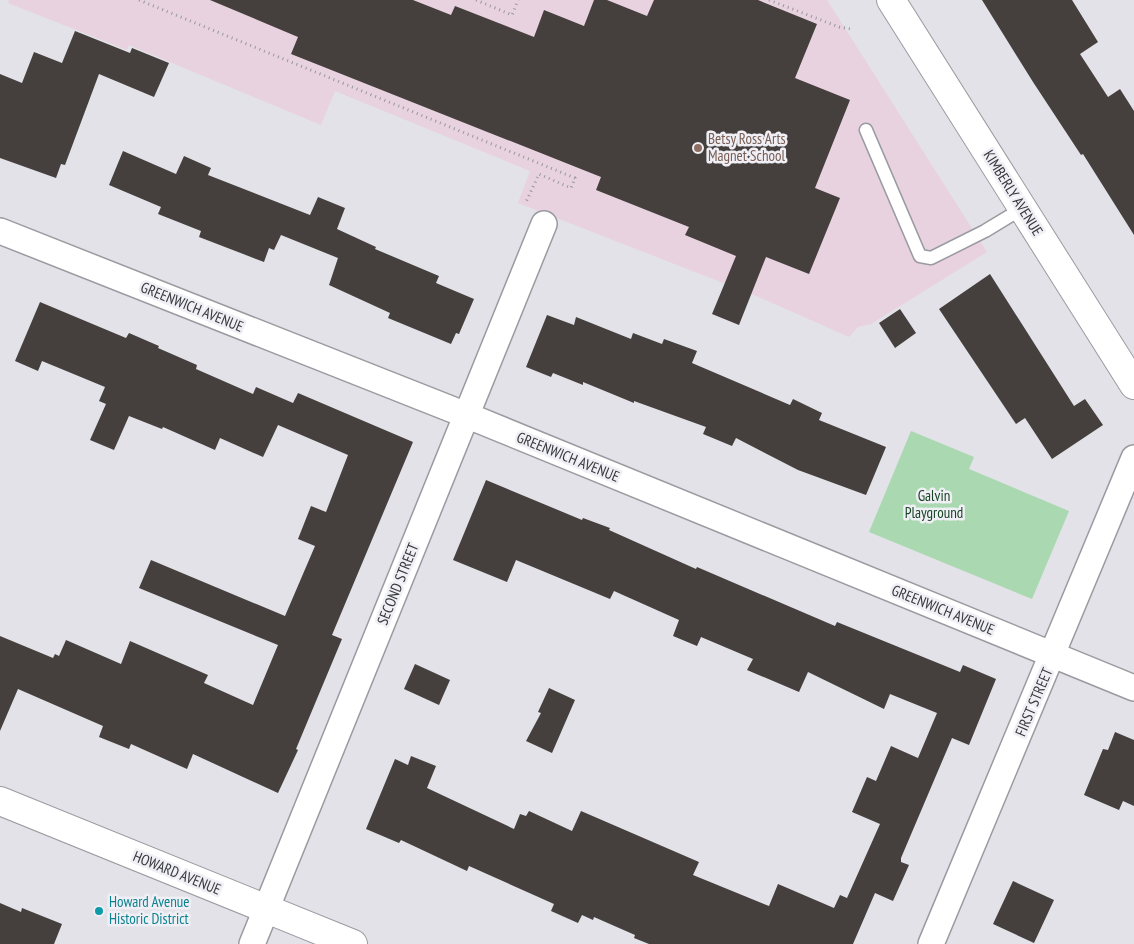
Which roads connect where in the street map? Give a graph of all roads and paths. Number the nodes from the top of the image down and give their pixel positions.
1 (139, 0) edge
2 (476, 0) edge
3 (518, 0) edge
4 (769, 0) edge
5 (891, 0) edge
6 (851, 29) dead end
7 (866, 130) dead end
8 (525, 206) dead end
9 (1023, 208) junction
10 (544, 224) dead end
11 (0, 231) edge
12 (1134, 385) edge
13 (466, 415) junction
14 (1134, 458) edge
15 (1053, 655) junction
16 (1134, 688) edge
17 (0, 801) edge
18 (266, 909) junction
19 (252, 944) edge
20 (353, 944) edge
21 (931, 944) edge

1 - 8 path
2 - 3 path
4 - 6 path
5 - 9 main road, KIMBERLY AVENUE
7 - 9 lane
9 - 12 main road, KIMBERLY AVENUE
10 - 13 street, SECOND STREET
11 - 13 street, GREENWICH AVENUE
13 - 15 street, GREENWICH AVENUE
13 - 18 street, SECOND STREET
14 - 15 street, FIRST STREET
15 - 16 street, GREENWICH AVENUE
15 - 21 street, FIRST STREET
17 - 18 main road, HOWARD AVENUE
18 - 19 street, SECOND STREET
18 - 20 main road, HOWARD AVENUE

